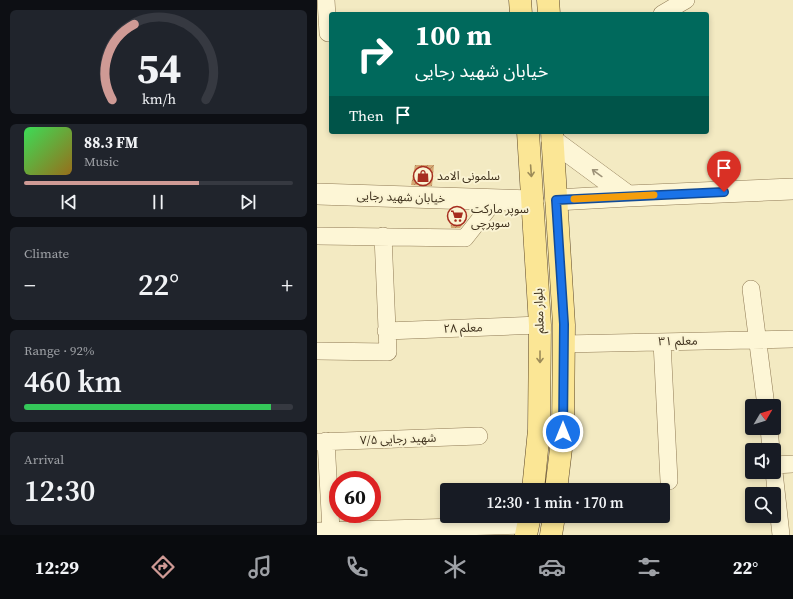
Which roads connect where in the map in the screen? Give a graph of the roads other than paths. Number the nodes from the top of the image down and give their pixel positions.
1 (326, 0) edge
2 (520, 0) edge
3 (548, 0) edge
4 (686, 0) edge
5 (521, 12) edge
6 (549, 12) edge
7 (665, 12) edge
8 (329, 33) edge
9 (528, 134) edge
10 (552, 136) edge
11 (793, 189) edge
12 (317, 194) edge
13 (628, 196) junction
14 (495, 200) junction
15 (556, 200) junction
16 (533, 201) junction
17 (317, 236) edge
18 (383, 236) junction
19 (751, 289) dead end
20 (540, 325) junction
21 (386, 331) junction
22 (793, 339) edge
23 (758, 340) junction
24 (662, 342) junction
25 (564, 344) junction
26 (317, 351) edge
27 (765, 399) edge
28 (479, 436) dead end
29 (322, 442) edge
30 (793, 464) edge
31 (781, 465) edge
32 (775, 479) edge
33 (669, 481) dead end
34 (534, 483) edge
35 (558, 483) edge
36 (552, 523) edge
37 (528, 525) edge
38 (785, 530) edge
39 (324, 531) edge
40 (551, 535) edge

1 - 8 street
2 - 5 main road
3 - 6 main road
4 - 7 street
9 -> 16 main road, بلوار معلم
13 -> 10 street
10 - 15 main road, بلوار معلم
11 - 13 street
12 - 14 street, خیابان شهید رجایی
13 - 15 street
14 - 16 street, خیابان شهید رجایی
14 - 18 street
15 - 16 main road
15 - 25 main road, بلوار معلم
16 - 20 main road, بلوار معلم
17 - 18 street
18 - 21 street
19 - 23 street
20 - 21 street, معلم ۲۸
20 -> 34 main road, بلوار معلم
21 - 26 street
22 - 23 street, معلم ۳۱
23 - 24 street, معلم ۳۱
23 - 27 street
24 - 25 street, معلم ۳۱
24 - 33 street
25 - 35 main road, بلوار معلم
28 - 29 street, شهید رجایی ۷/۵
29 - 39 street
30 - 31 street
32 - 38 street
36 - 40 main road
37 - 39 street

